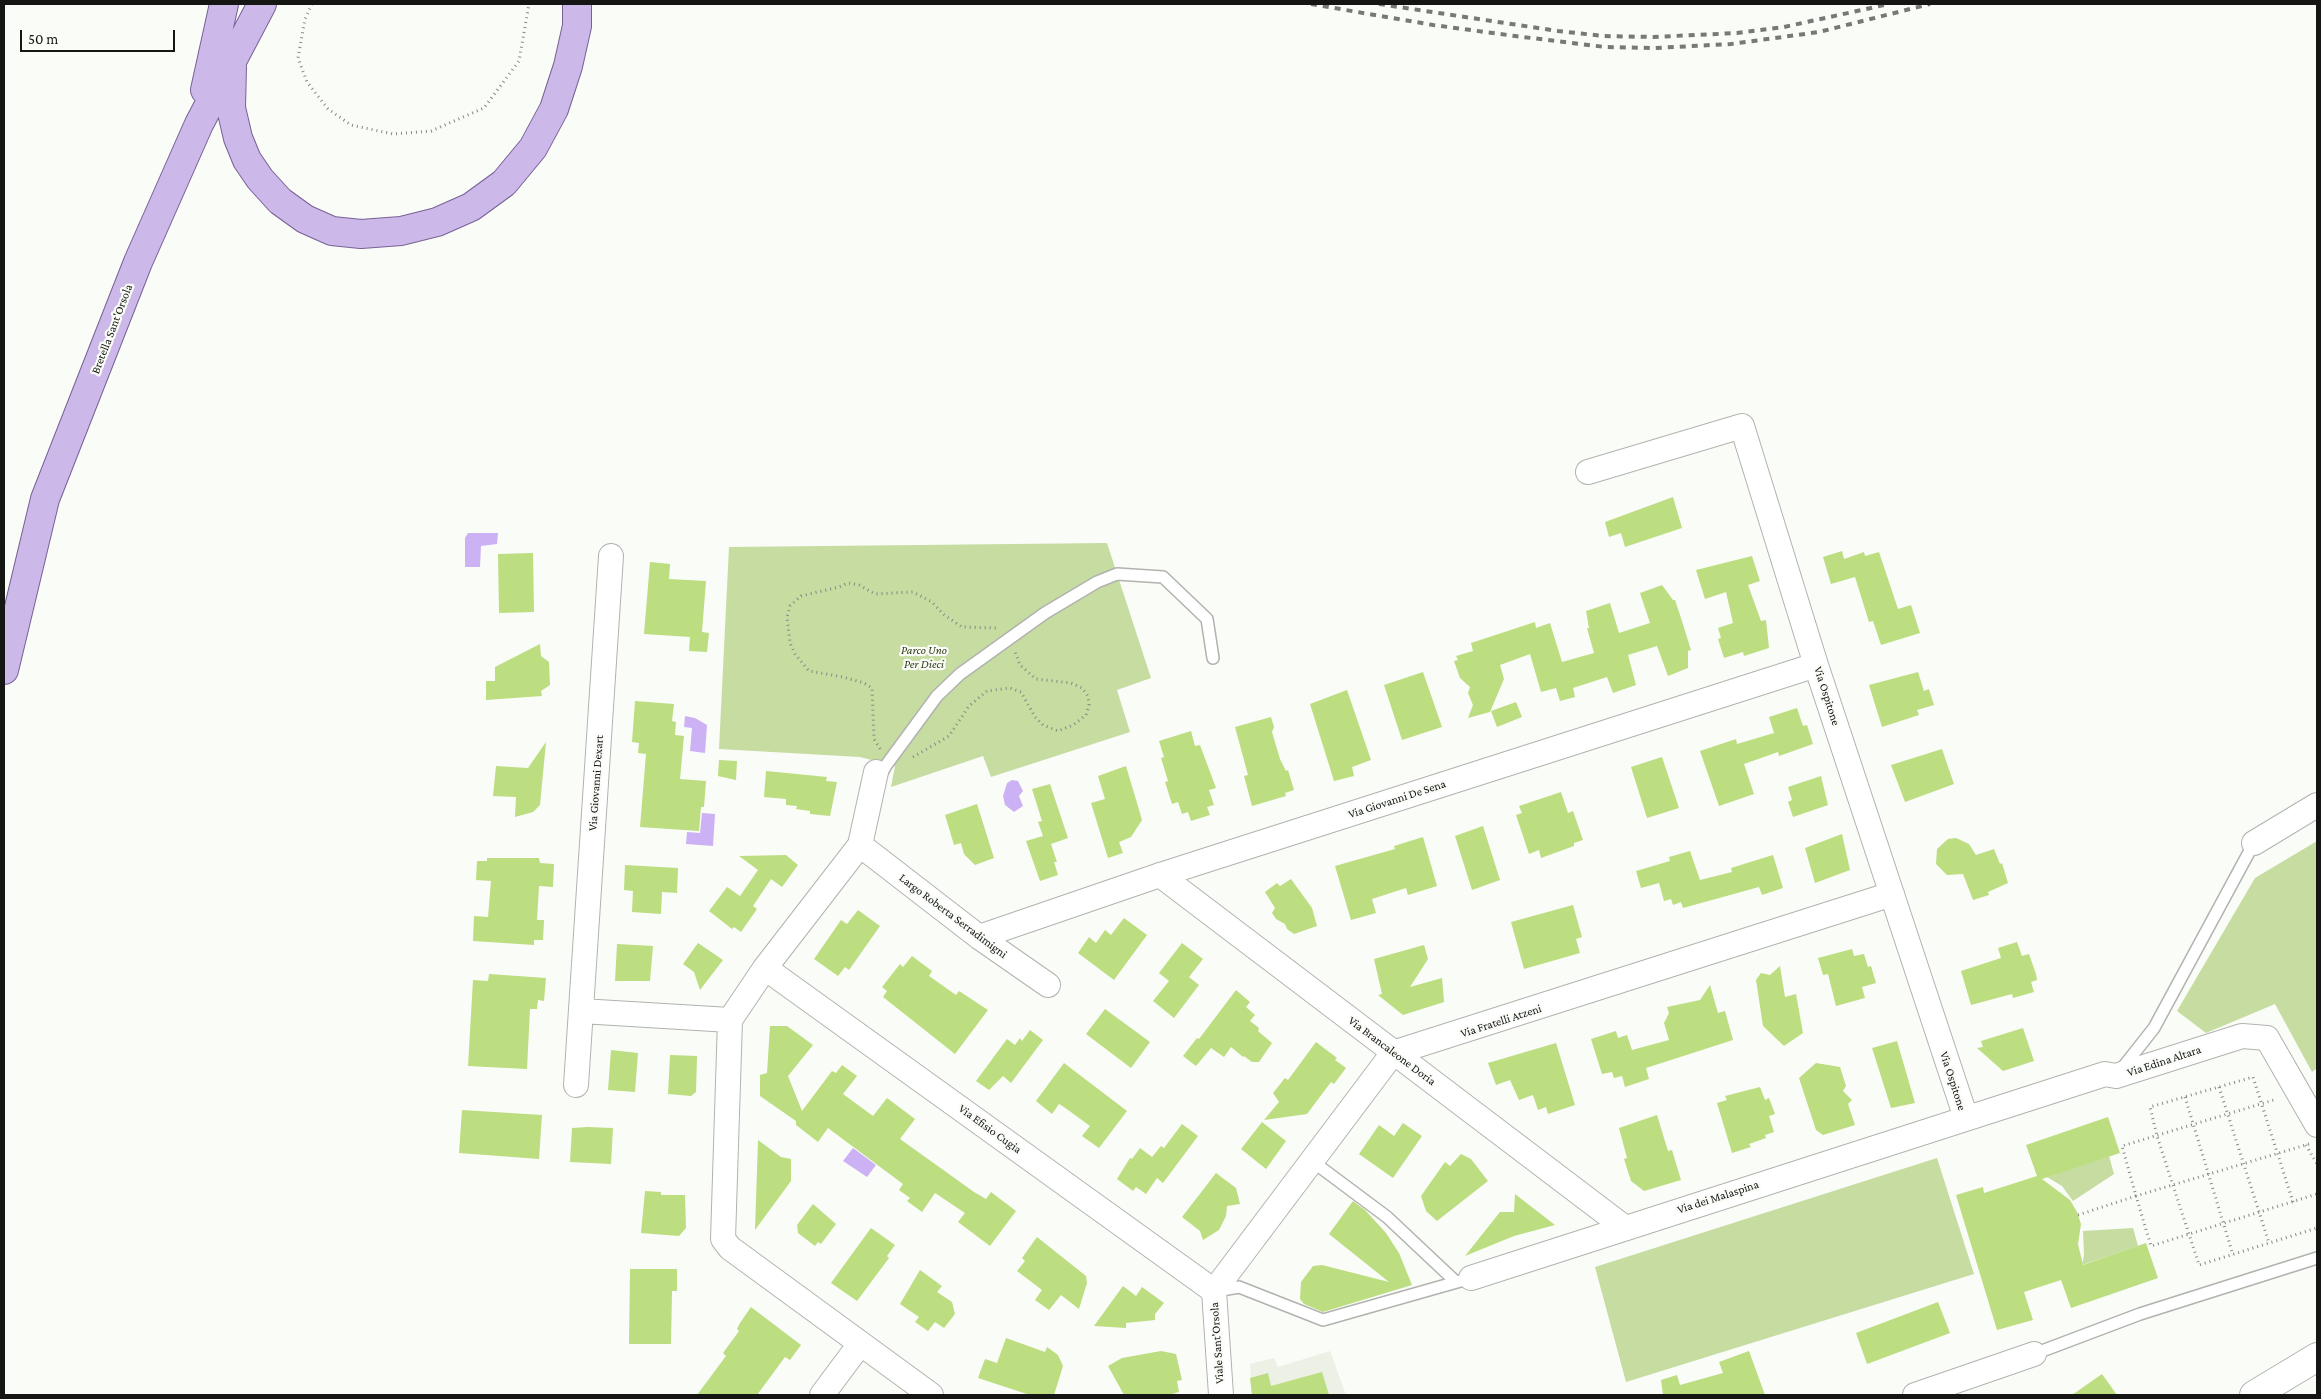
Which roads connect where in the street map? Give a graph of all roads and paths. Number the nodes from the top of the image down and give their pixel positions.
1 (224, 4) edge
2 (262, 4) edge
3 (312, 4) edge
4 (529, 4) edge
5 (577, 4) edge
6 (233, 57) junction
7 (199, 124) junction
8 (1588, 472) dead end
9 (611, 556) dead end
10 (1009, 638) junction
11 (1213, 658) dead end
12 (1816, 665) junction
13 (4, 670) edge
14 (880, 767) junction
15 (2317, 805) edge
16 (2254, 842) joint
17 (860, 845) junction
18 (1160, 875) junction
19 (1892, 894) junction
20 (979, 936) junction
21 (765, 968) junction
22 (1048, 985) dead end
23 (581, 1011) junction
24 (730, 1020) junction
25 (1393, 1053) junction
26 (2116, 1076) junction
27 (576, 1085) dead end
28 (2219, 1087) junction
29 (2300, 1093) junction
30 (2184, 1097) junction
31 (2262, 1104) junction
32 (2228, 1115) junction
33 (1966, 1118) junction
34 (2192, 1126) junction
35 (2315, 1134) edge
36 (2157, 1136) junction
37 (2279, 1154) junction
38 (1312, 1161) junction
39 (2244, 1164) junction
40 (2208, 1175) junction
41 (2175, 1185) junction
42 (2317, 1194) edge
43 (2136, 1196) junction
44 (2293, 1202) junction
45 (2259, 1212) junction
46 (2078, 1214) dead end
47 (2225, 1222) junction
48 (1624, 1227) junction
49 (2317, 1228) edge
50 (2189, 1234) junction
51 (2269, 1243) junction
52 (2233, 1255) junction
53 (2317, 1258) edge
54 (1463, 1279) junction
55 (1214, 1291) junction
56 (860, 1344) junction
57 (2034, 1354) joint
58 (2317, 1357) edge
59 (822, 1395) edge
60 (931, 1395) edge
61 (1221, 1395) edge
62 (1915, 1395) edge
63 (2254, 1395) edge

1 - 7 main road
2 - 6 main road, Bretella Sant'Orsola
3 - 4 path
5 - 6 main road
6 - 7 main road, Bretella Sant'Orsola
7 - 13 main road, Bretella Sant'Orsola
8 - 12 street, Via Ospitone
9 - 23 street, Via Giovanni Dexart
10 - 11 lane
10 - 14 lane
10 - 14 path
10 - 14 path
12 - 18 street, Via Giovanni De Sena
12 - 19 street, Via Ospitone
14 - 17 street
15 - 16 street
16 - 26 lane
17 - 20 street, Largo Roberta Serradimigni
17 - 21 street
18 - 20 street, Via Giovanni De Sena
18 - 25 street, Via Brancaleone Doria
19 - 25 street, Via Fratelli Atzeni
19 - 33 street, Via Ospitone
20 - 22 street, Largo Roberta Serradimigni
21 - 24 street
21 - 55 street, Via Efisio Cugia
23 - 24 street
23 - 27 street, Via Giovanni Dexart
24 - 56 street
25 - 38 street
25 - 48 street, Via Brancaleone Doria
26 - 29 street, Via Edina Altara
26 - 33 street, Via Edina Altara
28 - 30 path
28 - 31 path
28 - 32 path
29 - 31 path
29 - 35 street, Via Edina Altara
30 - 34 path
30 - 36 path
31 - 32 path
31 - 37 path
32 - 34 path
32 - 39 path
33 - 48 street, Via dei Malaspina
34 - 36 path
34 - 40 path
35 - 37 path
36 - 41 path
36 - 43 path
37 - 39 path
37 - 44 path
38 - 54 lane
38 - 55 street
39 - 40 path
39 - 45 path
40 - 41 path
40 - 47 path
41 - 43 path
41 - 50 path
42 - 44 path
43 - 46 path
43 - 50 path
44 - 45 path
45 - 47 path
45 - 51 path
47 - 50 path
47 - 52 path
48 - 54 street, Via dei Malaspina
49 - 51 path
50 - 52 path
51 - 52 path
53 - 57 lane
54 - 55 lane
55 - 61 street, Viale Sant'Orsola
56 - 59 street
56 - 60 street
57 - 62 street
58 - 63 street

